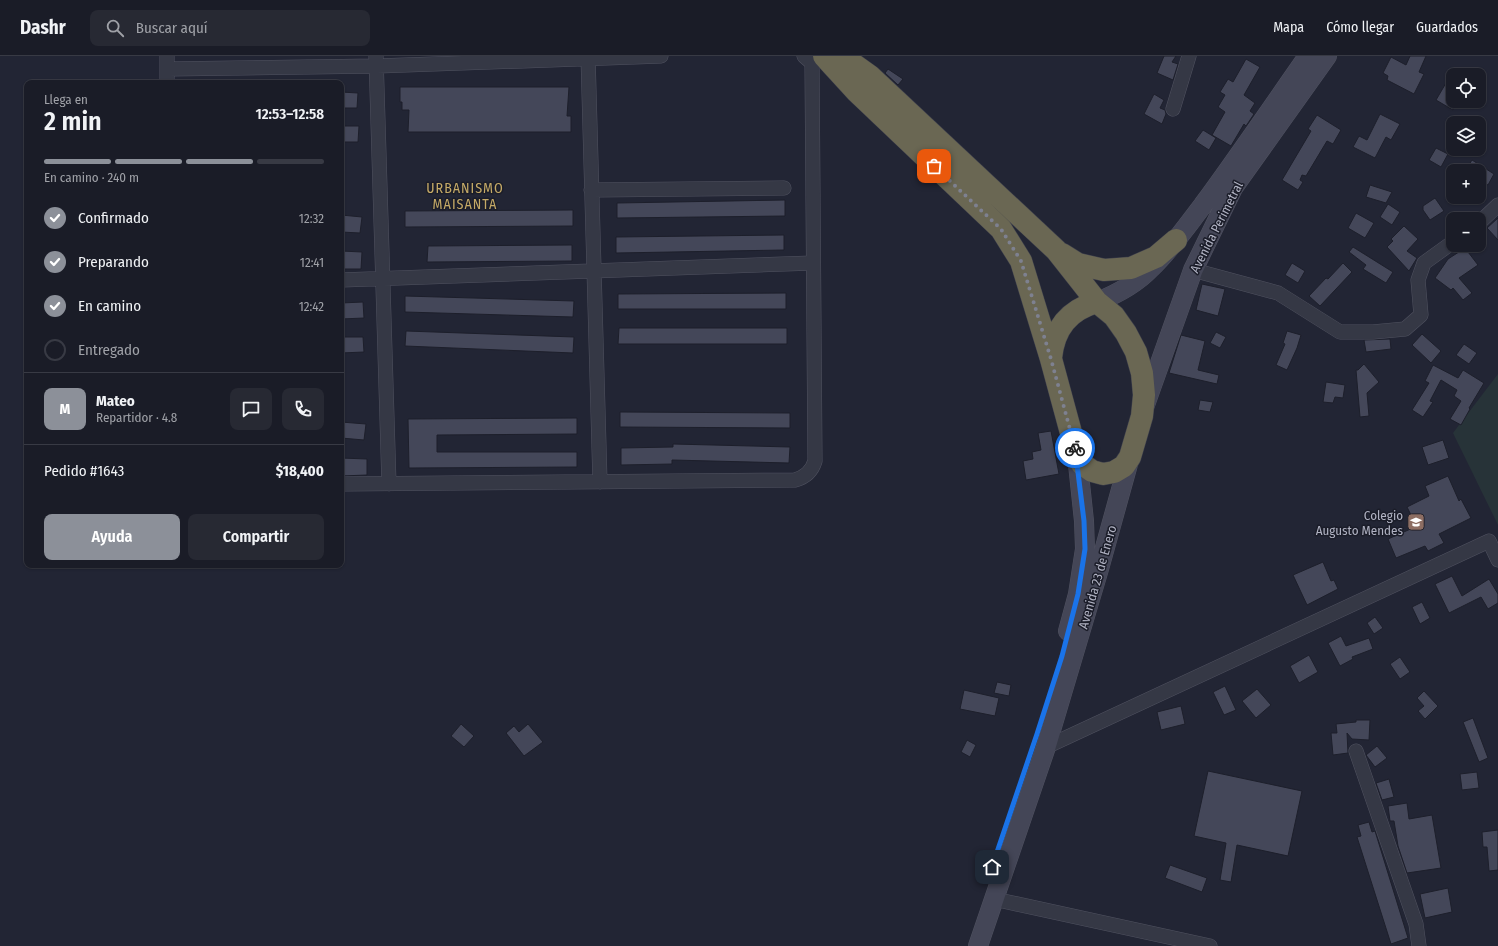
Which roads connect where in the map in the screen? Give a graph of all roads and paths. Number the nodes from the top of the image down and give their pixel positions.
1 (661, 56) edge
2 (804, 56) edge
3 (824, 56) edge
4 (842, 56) edge
5 (1189, 56) edge
6 (1308, 56) edge
7 (1327, 56) edge
8 (588, 58) edge
9 (376, 61) edge
10 (167, 62) edge
11 (167, 80) edge
12 (1173, 109) dead end
13 (784, 188) dead end
14 (592, 190) junction
15 (1498, 204) edge
16 (1486, 216) edge
17 (1176, 240) junction
18 (1446, 247) edge
19 (1056, 250) junction
20 (814, 263) junction
21 (1192, 270) junction
22 (594, 271) junction
23 (383, 279) junction
24 (344, 280) edge
25 (1097, 302) junction
26 (1051, 359) junction
27 (1142, 416) junction
28 (1077, 454) junction
29 (1130, 457) junction
30 (600, 482) junction
31 (344, 484) edge
32 (389, 484) junction
33 (1498, 560) edge
34 (1046, 747) junction
35 (1356, 751) dead end
36 (994, 899) junction
37 (964, 946) edge
38 (978, 946) edge
39 (1210, 946) edge
40 (1419, 946) edge

1 - 8 street
2 - 20 street
3 - 26 highway
4 - 19 highway
5 - 12 street
6 - 17 main road, Avenida Perimetral
7 - 21 main road, Avenida Perimetral
8 - 9 street
8 - 14 street
9 - 10 street
9 - 23 street
10 - 11 street
13 - 14 street
14 - 22 street
15 - 16 street
17 - 19 highway
17 - 25 main road, Avenida Perimetral
18 - 21 street
19 - 25 highway
20 - 22 street
20 - 30 street
21 - 27 main road, Avenida Perimetral
22 - 23 street
22 - 30 street
23 - 24 street
23 - 32 street
25 - 26 highway
25 - 27 highway
26 - 28 highway
27 - 29 highway
28 - 29 highway
28 - 37 main road, Avenida 23 de Enero
29 - 34 main road, Avenida 23 de Enero
30 - 32 street
31 - 32 street
33 - 34 street
34 - 36 main road, Avenida 23 de Enero
35 - 40 street
36 - 38 main road, Avenida 23 de Enero
36 - 39 street

